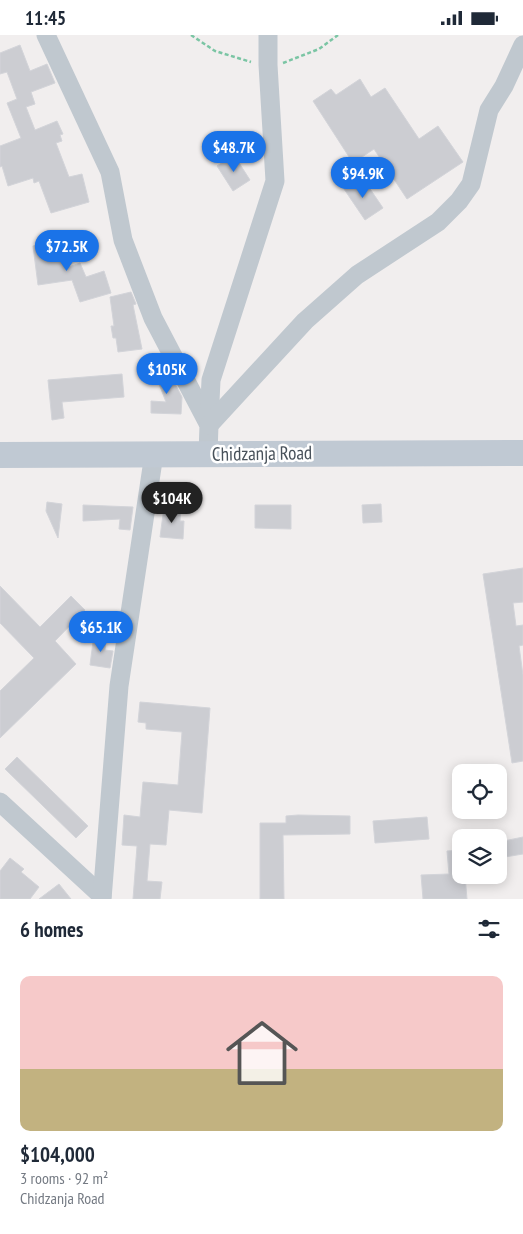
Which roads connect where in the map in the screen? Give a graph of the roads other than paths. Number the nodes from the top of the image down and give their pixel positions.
1 (46, 35) edge
2 (268, 35) edge
3 (523, 45) edge
4 (208, 425) junction
5 (523, 453) edge
6 (154, 454) junction
7 (208, 454) junction
8 (0, 455) edge
9 (0, 802) edge
10 (102, 897) edge

1 - 4 street
2 - 4 street
3 - 4 street
4 - 7 street
5 - 7 street, Chidzanja Road
6 - 7 street, Chidzanja Road
6 - 8 street, Chidzanja Road
6 - 10 street
9 - 10 street

